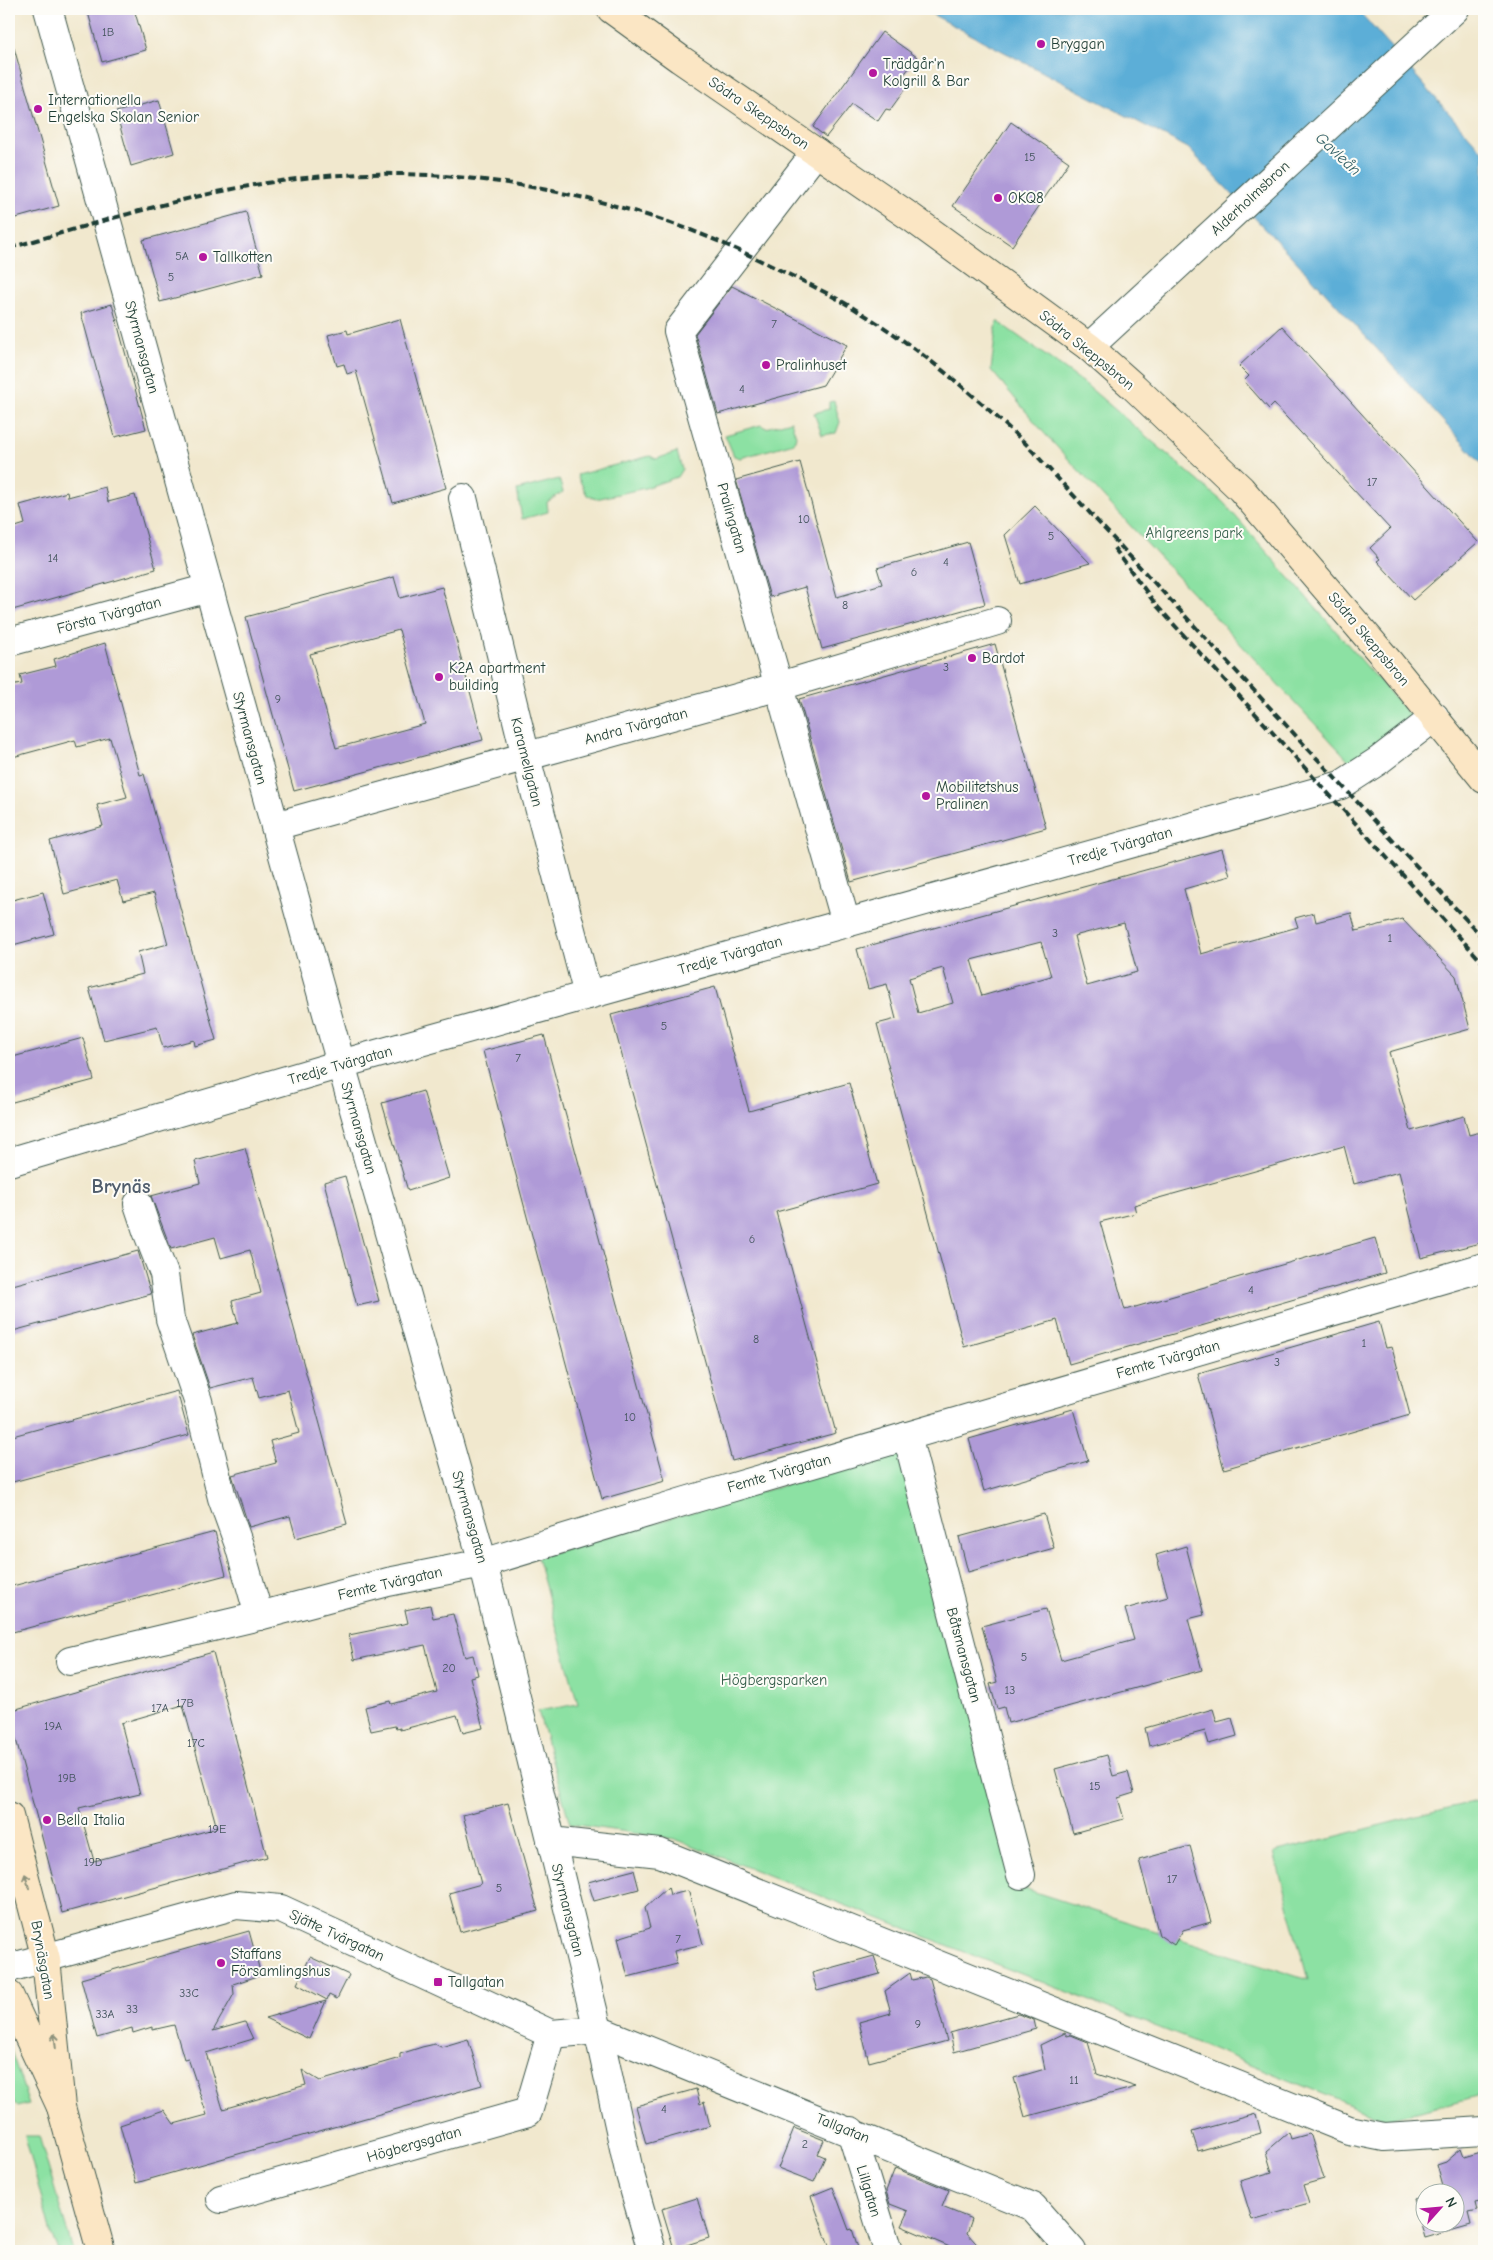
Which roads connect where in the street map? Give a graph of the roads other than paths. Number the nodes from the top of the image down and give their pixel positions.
1 (48, 9) edge
2 (611, 9) edge
3 (1455, 9) edge
4 (816, 152) junction
5 (1089, 347) junction
6 (463, 498) dead end
7 (209, 588) junction
8 (997, 621) dead end
9 (9, 642) edge
10 (780, 686) junction
11 (1436, 717) junction
12 (526, 757) junction
13 (1484, 778) edge
14 (275, 826) junction
15 (846, 923) junction
16 (588, 995) junction
17 (341, 1064) junction
18 (9, 1162) edge
19 (138, 1204) dead end
20 (1484, 1267) edge
21 (907, 1436) junction
22 (483, 1563) junction
23 (259, 1616) junction
24 (70, 1661) dead end
25 (9, 1816) edge
26 (551, 1841) junction
27 (1021, 1875) dead end
28 (46, 1959) junction
29 (9, 1968) edge
30 (9, 1995) edge
31 (598, 2030) junction
32 (551, 2034) junction
33 (61, 2107) junction
34 (851, 2131) junction
35 (1484, 2131) edge
36 (222, 2199) dead end
37 (101, 2251) edge
38 (652, 2251) edge
39 (888, 2251) edge
40 (1072, 2251) edge

1 - 7 street, Styrmansgatan
2 - 4 street, Södra Skeppsbron
3 - 5 street, Alderholmsbron
4 - 5 street, Södra Skeppsbron
4 - 10 street, Pralingatan
5 - 11 street, Södra Skeppsbron
6 - 12 street, Karamellgatan
7 - 9 street, Första Tvärgatan
7 - 14 street, Styrmansgatan
8 - 10 street, Andra Tvärgatan
10 - 12 street, Andra Tvärgatan
10 - 15 street, Pralingatan
11 - 13 street, Södra Skeppsbron
11 - 15 street, Tredje Tvärgatan
12 - 14 street, Andra Tvärgatan
12 - 16 street, Karamellgatan
14 - 17 street, Styrmansgatan
15 - 16 street, Tredje Tvärgatan
16 - 17 street, Tredje Tvärgatan
17 - 18 street, Tredje Tvärgatan
17 - 22 street, Styrmansgatan
19 - 23 street
20 - 21 street, Femte Tvärgatan
21 - 22 street, Femte Tvärgatan
21 - 27 street, Båtsmansgatan
22 - 23 street, Femte Tvärgatan
22 - 26 street, Styrmansgatan
23 - 24 street, Femte Tvärgatan
28 -> 25 street, Brynäsgatan
26 - 31 street, Styrmansgatan
26 - 35 street
28 - 29 street, Sjätte Tvärgatan
28 - 32 street, Sjätte Tvärgatan
33 -> 28 street, Brynäsgatan
30 - 33 street, Brynäsgatan
31 - 32 street, Sjätte Tvärgatan
31 - 34 street, Tallgatan
31 - 38 street, Styrmansgatan
32 - 36 street, Högbergsgatan
33 - 37 street, Brynäsgatan
34 - 39 street, Lillgatan
34 - 40 street, Tallgatan

